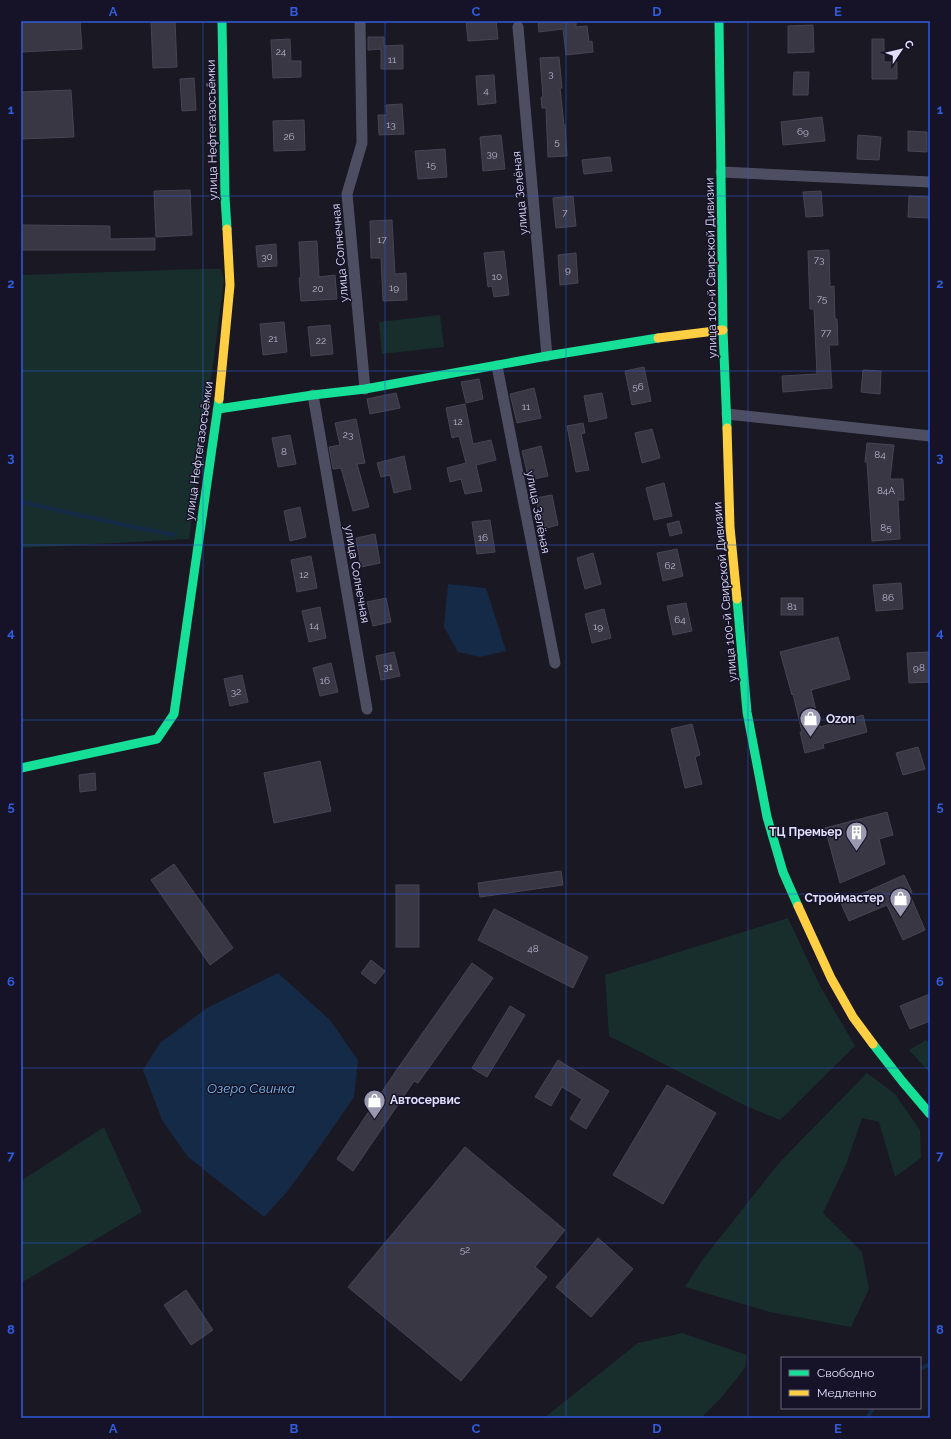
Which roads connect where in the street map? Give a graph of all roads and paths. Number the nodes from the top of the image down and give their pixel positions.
1 (222, 21) edge
2 (360, 21) edge
3 (719, 21) edge
4 (518, 27) dead end
5 (721, 172) junction
6 (930, 182) edge
7 (723, 330) junction
8 (547, 356) junction
9 (497, 366) junction
10 (365, 389) junction
11 (313, 395) junction
12 (218, 409) junction
13 (727, 414) junction
14 (930, 436) edge
15 (555, 663) dead end
16 (367, 710) dead end
17 (21, 768) edge
18 (930, 1114) edge

1 - 12 street, улица Нефтегазосъёмки
2 - 10 street, улица Солнечная
3 - 5 street, улица 100-й Свирской Дивизии
4 - 8 street, улица Зелёная
5 - 6 street
5 - 7 street, улица 100-й Свирской Дивизии
7 - 8 street
7 - 13 street, улица 100-й Свирской Дивизии
8 - 9 street
9 - 10 street
9 - 15 street, улица Зелёная
10 - 11 street
11 - 12 street
11 - 16 street, улица Солнечная
12 - 17 street, улица Нефтегазосъёмки
13 - 14 street
13 - 18 street, улица 100-й Свирской Дивизии

